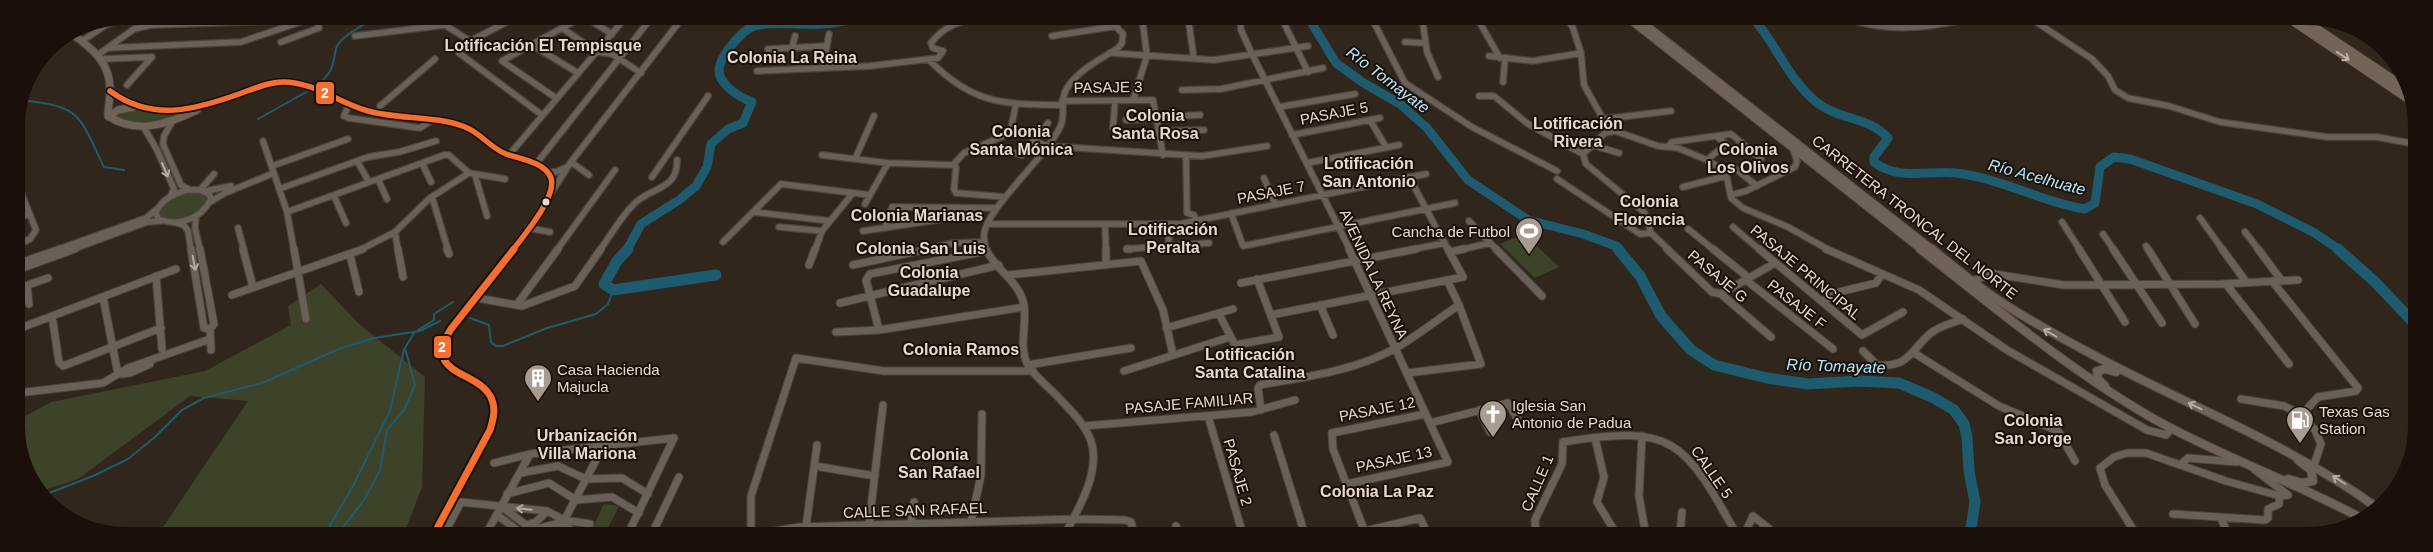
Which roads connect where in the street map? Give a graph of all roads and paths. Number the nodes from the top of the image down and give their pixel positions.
1 (150, 25) edge
2 (291, 25) edge
3 (318, 25) edge
4 (445, 25) joint
5 (501, 25) edge
6 (568, 25) edge
7 (597, 25) edge
8 (619, 25) edge
9 (646, 25) edge
10 (678, 25) edge
11 (952, 25) edge
12 (1143, 25) edge
13 (1189, 25) edge
14 (1240, 25) edge
15 (1285, 25) edge
16 (1375, 25) edge
17 (1423, 25) edge
18 (1481, 25) edge
19 (1571, 25) edge
20 (1637, 25) edge
21 (1646, 25) edge
22 (1870, 25) edge
23 (1938, 25) edge
24 (2042, 25) edge
25 (2298, 25) edge
26 (2311, 25) edge
27 (1116, 26) joint
28 (101, 28) edge
29 (562, 28) junction
30 (98, 29) joint
31 (612, 34) junction
32 (829, 34) dead end
33 (355, 36) dead end
34 (794, 36) dead end
35 (1052, 36) dead end
36 (77, 37) edge
37 (82, 41) junction
38 (470, 41) junction
39 (281, 42) dead end
40 (1406, 42) dead end
41 (1425, 43) junction
42 (532, 45) junction
43 (827, 46) junction
44 (1308, 46) dead end
45 (106, 48) junction
46 (792, 48) junction
47 (1295, 48) junction
48 (768, 49) dead end
49 (597, 52) junction
50 (1111, 53) junction
51 (1581, 53) junction
52 (1252, 54) junction
53 (1147, 56) junction
54 (1489, 56) dead end
55 (101, 57) junction
56 (618, 59) junction
57 (1503, 59) junction
58 (435, 60) dead end
59 (929, 60) junction
60 (1194, 60) junction
61 (823, 68) junction
62 (1323, 68) dead end
63 (757, 71) dead end
64 (641, 72) junction
65 (1308, 72) junction
66 (578, 73) junction
67 (1438, 77) dead end
68 (1265, 81) junction
69 (1503, 82) dead end
70 (2398, 83) edge
71 (127, 85) dead end
72 (1182, 90) dead end
73 (110, 91) junction
74 (1354, 94) dead end
75 (708, 96) dead end
76 (1479, 96) dead end
77 (2404, 96) edge
78 (556, 98) junction
79 (1133, 100) junction
80 (1115, 101) junction
81 (1154, 101) joint
82 (1062, 103) junction
83 (210, 104) junction
84 (349, 104) junction
85 (1016, 104) junction
86 (380, 106) dead end
87 (1278, 107) junction
88 (136, 108) junction
89 (178, 111) junction
90 (1671, 111) dead end
91 (542, 115) junction
92 (1200, 115) dead end
93 (874, 116) dead end
94 (109, 117) junction
95 (1158, 118) junction
96 (1380, 118) dead end
97 (1603, 119) junction
98 (432, 120) junction
99 (1126, 120) dead end
100 (1370, 120) junction
101 (172, 122) junction
102 (1048, 123) dead end
103 (143, 126) junction
104 (1113, 128) dead end
105 (1204, 130) dead end
106 (1160, 131) junction
107 (1615, 131) junction
108 (1731, 134) joint
109 (1292, 135) junction
110 (1716, 136) junction
111 (348, 139) dead end
112 (263, 141) dead end
113 (436, 141) dead end
114 (1034, 141) junction
115 (2408, 143) edge
116 (1726, 144) junction
117 (1399, 145) dead end
118 (1048, 146) junction
119 (1267, 146) dead end
120 (1592, 146) junction
121 (1386, 147) junction
122 (1668, 147) junction
123 (1005, 150) dead end
124 (1794, 150) junction
125 (1736, 152) dead end
126 (1619, 153) dead end
127 (1583, 154) junction
128 (509, 155) junction
129 (822, 155) dead end
130 (1163, 155) junction
131 (1186, 156) junction
132 (855, 158) junction
133 (1761, 158) dead end
134 (677, 160) dead end
135 (1707, 160) junction
136 (357, 161) junction
137 (422, 163) junction
138 (888, 163) junction
139 (1307, 163) junction
140 (536, 164) junction
141 (569, 164) junction
142 (953, 165) junction
143 (1732, 166) dead end
144 (273, 169) junction
145 (615, 170) dead end
146 (1557, 171) dead end
147 (546, 172) junction
148 (214, 174) dead end
149 (472, 174) junction
150 (1426, 174) dead end
151 (589, 175) dead end
152 (1726, 176) junction
153 (652, 177) dead end
154 (1264, 178) dead end
155 (1409, 178) junction
156 (256, 179) junction
157 (378, 179) junction
158 (505, 179) dead end
159 (1557, 179) dead end
160 (369, 182) junction
161 (431, 182) dead end
162 (1757, 186) junction
163 (1684, 187) dead end
164 (279, 189) junction
165 (190, 190) junction
166 (203, 190) junction
167 (551, 193) junction
168 (853, 193) junction
169 (870, 195) junction
170 (1323, 195) junction
171 (1731, 195) junction
172 (334, 196) junction
173 (170, 197) junction
174 (430, 198) junction
175 (1005, 198) junction
176 (387, 199) dead end
177 (210, 202) junction
178 (1454, 203) dead end
179 (25, 204) edge
180 (865, 204) dead end
181 (1275, 204) junction
182 (158, 208) junction
183 (960, 208) junction
184 (996, 208) junction
185 (1426, 209) junction
186 (287, 212) junction
187 (753, 212) junction
188 (1231, 213) junction
189 (30, 214) junction
190 (25, 216) edge
191 (196, 216) junction
192 (487, 216) dead end
193 (2200, 218) dead end
194 (1196, 220) junction
195 (830, 221) junction
196 (1469, 221) dead end
197 (161, 222) junction
198 (346, 222) dead end
199 (2062, 222) dead end
200 (176, 223) junction
201 (987, 224) junction
202 (1105, 224) junction
203 (1170, 224) junction
204 (779, 227) dead end
205 (1339, 227) junction
206 (1733, 227) dead end
207 (238, 228) dead end
208 (528, 228) junction
209 (885, 228) junction
210 (1688, 229) dead end
211 (822, 231) junction
212 (394, 232) junction
213 (550, 232) dead end
214 (863, 232) dead end
215 (2245, 232) dead end
216 (1651, 233) junction
217 (2103, 234) dead end
218 (25, 240) edge
219 (723, 242) dead end
220 (984, 242) junction
221 (1209, 243) dead end
222 (1446, 243) junction
223 (1490, 243) junction
224 (1168, 246) junction
225 (2146, 246) dead end
226 (1127, 249) dead end
227 (986, 251) junction
228 (1450, 252) junction
229 (450, 254) dead end
230 (350, 255) junction
231 (1354, 259) junction
232 (25, 261) edge
233 (1775, 263) junction
234 (808, 265) dead end
235 (853, 265) dead end
236 (999, 265) junction
237 (1106, 265) junction
238 (25, 267) edge
239 (176, 269) dead end
240 (299, 272) junction
241 (1882, 274) junction
242 (1008, 275) junction
243 (156, 276) junction
244 (403, 277) dead end
245 (1463, 277) joint
246 (48, 278) dead end
247 (1257, 279) junction
248 (1747, 279) junction
249 (1447, 280) junction
250 (2298, 280) dead end
251 (1971, 281) junction
252 (2272, 281) junction
253 (2282, 281) junction
254 (1241, 282) dead end
255 (2247, 283) junction
256 (2136, 284) junction
257 (2170, 284) junction
258 (2226, 284) junction
259 (2099, 285) junction
260 (27, 286) joint
261 (253, 287) junction
262 (359, 292) dead end
263 (1372, 294) junction
264 (1721, 294) junction
265 (232, 295) dead end
266 (871, 296) junction
267 (1542, 296) dead end
268 (103, 297) junction
269 (477, 298) junction
270 (1822, 302) junction
271 (518, 303) dead end
272 (29, 304) dead end
273 (840, 304) dead end
274 (1320, 305) junction
275 (1460, 305) junction
276 (1024, 307) junction
277 (1233, 309) dead end
278 (1903, 312) dead end
279 (1219, 314) junction
280 (1271, 315) junction
281 (52, 316) junction
282 (306, 318) dead end
283 (1963, 319) junction
284 (2124, 322) dead end
285 (2162, 323) dead end
286 (2195, 324) dead end
287 (25, 326) edge
288 (160, 328) junction
289 (1166, 328) junction
290 (210, 329) junction
291 (879, 330) junction
292 (836, 332) dead end
293 (1333, 335) dead end
294 (1230, 337) junction
295 (1771, 337) dead end
296 (210, 338) junction
297 (112, 347) junction
298 (1131, 348) dead end
299 (1395, 348) junction
300 (162, 349) dead end
301 (1833, 349) dead end
302 (210, 350) dead end
303 (1863, 351) dead end
304 (1914, 353) junction
305 (1173, 355) junction
306 (2290, 364) dead end
307 (1030, 368) junction
308 (1124, 371) dead end
309 (1407, 373) junction
310 (118, 374) junction
311 (2153, 386) junction
312 (25, 391) edge
313 (2241, 399) dead end
314 (1295, 400) dead end
315 (2124, 402) junction
316 (883, 405) dead end
317 (1261, 410) junction
318 (1479, 410) junction
319 (982, 414) dead end
320 (1425, 414) junction
321 (1208, 416) junction
322 (2304, 416) junction
323 (1430, 423) junction
324 (1521, 425) dead end
325 (1084, 426) junction
326 (2171, 428) junction
327 (1490, 432) dead end
328 (1274, 435) dead end
329 (1642, 436) junction
330 (1596, 438) junction
331 (1564, 442) joint
332 (2274, 443) junction
333 (2202, 444) junction
334 (604, 445) junction
335 (818, 445) dead end
336 (530, 454) junction
337 (2206, 458) junction
338 (2075, 461) dead end
339 (1448, 462) joint
340 (2239, 462) junction
341 (494, 463) dead end
342 (2180, 465) junction
343 (2314, 465) junction
344 (814, 466) junction
345 (2254, 469) junction
346 (520, 473) junction
347 (2264, 473) junction
348 (875, 476) junction
349 (679, 477) dead end
350 (586, 480) junction
351 (1347, 484) junction
352 (507, 494) junction
353 (648, 494) junction
354 (2280, 496) junction
355 (576, 500) junction
356 (451, 502) junction
357 (461, 502) junction
358 (914, 502) dead end
359 (2372, 504) edge
360 (501, 506) junction
361 (547, 511) junction
362 (638, 512) junction
363 (1682, 512) dead end
364 (2173, 514) dead end
365 (497, 515) junction
366 (2355, 515) edge
367 (2220, 518) junction
368 (1075, 519) junction
369 (564, 521) junction
370 (971, 522) junction
371 (590, 524) dead end
372 (911, 524) junction
373 (869, 525) junction
374 (438, 527) edge
375 (448, 527) edge
376 (491, 527) edge
377 (513, 527) edge
378 (542, 527) edge
379 (561, 527) edge
380 (570, 527) edge
381 (631, 527) edge
382 (655, 527) edge
383 (751, 527) edge
384 (806, 527) joint
385 (1070, 527) edge
386 (1132, 527) edge
387 (1241, 527) edge
388 (1303, 527) edge
389 (1363, 527) edge
390 (1387, 527) edge
391 (1424, 527) edge
392 (1535, 527) edge
393 (1612, 527) edge
394 (1644, 527) edge
395 (1681, 527) edge
396 (1732, 527) edge
397 (1748, 527) edge
398 (1767, 527) edge
399 (2132, 527) edge
400 (2224, 527) edge

1 - 45 street
2 - 45 street
3 - 39 street
4 - 33 street
4 - 38 street
5 - 38 street
6 - 29 street
7 - 31 street
8 - 31 street
9 - 56 street
10 - 64 street
11 - 59 street
12 - 53 street
13 - 60 street
14 - 52 street, AVENIDA LA REYNA
15 - 47 street
16 - 146 street
17 - 41 street
18 - 57 street
19 - 51 street
20 - 124 main road, CARRETERA TRONCAL DEL NORTE
21 - 251 main road, CARRETERA TRONCAL DEL NORTE
22 - 23 street
24 - 115 street
25 -> 77 highway
26 - 70 highway
27 - 35 street
27 - 50 street
28 - 30 street
29 - 42 street
29 - 49 street
30 - 37 street
31 - 49 street
32 - 43 street
34 - 46 street
36 - 37 main road
37 - 55 main road
38 - 91 street
40 - 41 street
41 - 67 street
42 - 66 street
42 - 78 street
43 - 46 street
43 - 61 street
44 - 47 street
45 - 55 street
46 - 48 street
47 - 52 street
47 - 65 street
49 - 56 street
49 - 66 street
50 - 53 street
50 - 82 street
51 - 57 street
51 - 97 street
52 - 60 street
52 - 68 street, AVENIDA LA REYNA
53 - 60 street
53 - 79 street
54 - 57 street
55 - 71 street
55 - 73 main road
56 - 64 street
56 - 140 street
57 - 69 street
58 - 86 street
59 - 61 street
59 - 85 street, PASAJE 3
61 - 63 street
62 - 65 street
64 - 141 street
65 - 68 street
66 - 78 street
68 - 72 street
68 - 87 street, AVENIDA LA REYNA
73 - 88 main road
73 - 94 main road
74 - 87 street
75 - 153 street
76 - 127 street
78 - 91 street
79 - 80 street, PASAJE 3
79 - 81 street, PASAJE 3
80 - 82 street, PASAJE 3
80 - 104 street
81 - 95 street
82 - 85 street, PASAJE 3
82 - 118 street
83 - 84 main road
83 - 89 main road
83 - 101 main road
84 - 98 main road
84 - 98 street
85 - 142 street
87 - 109 street, AVENIDA LA REYNA
88 - 89 main road
88 - 94 main road
89 - 101 main road
90 - 97 street
91 - 128 street
92 - 95 street
93 - 132 street
94 - 103 main road
95 - 99 street
95 - 106 street
96 - 100 street, PASAJE 5
97 - 107 street
98 - 128 main road
100 - 109 street, PASAJE 5
100 - 121 street
101 - 103 main road
101 - 165 street
102 - 114 street
103 -> 173 street
105 - 106 street
106 - 130 street
107 - 120 street
107 - 122 street
108 - 110 street
108 - 133 street
109 - 139 street, AVENIDA LA REYNA
110 - 116 street
110 - 122 street
111 - 144 street
112 - 144 street
113 - 136 street
114 - 118 street
114 - 123 street
116 - 125 street
116 - 135 street
117 - 121 street
118 - 130 street
118 - 175 street
119 - 131 street
120 - 126 street
120 - 127 street
121 - 139 street
122 - 135 street
124 - 162 street
124 - 315 main road, CARRETERA TRONCAL DEL NORTE
127 - 216 street
128 - 140 main road
129 - 132 street
130 - 131 street
131 - 194 street
132 - 138 street
134 - 269 street
135 - 152 street
136 - 160 street
136 - 164 street
137 - 149 street
137 - 157 street
137 - 161 street
138 - 142 street
138 - 169 street
139 - 170 street, AVENIDA LA REYNA
140 - 147 main road
141 - 147 street
141 - 151 street
141 - 167 street
142 - 175 street
143 - 162 street
144 - 156 street
144 - 164 street
145 - 271 street
147 - 167 main road
148 - 166 street
149 - 158 street
149 - 174 street
149 - 192 street
150 - 155 street, PASAJE 7
152 - 163 street
152 - 171 street
154 - 181 street
155 - 170 street, PASAJE 7
155 - 185 street
156 - 166 street
156 - 177 street
157 - 160 street
157 - 176 street
159 - 216 street
160 - 172 street
162 - 171 street
164 - 186 street
165 - 166 street
165 - 173 street
166 - 177 street
167 - 208 main road
168 - 169 street
168 - 187 street
168 - 195 street
169 - 180 street
170 - 181 street, PASAJE 7
170 - 205 street, AVENIDA LA REYNA
171 - 241 street
172 - 186 street
172 - 198 street
173 - 182 street
174 - 212 street
174 - 229 street
175 - 184 street
177 - 191 street
178 - 185 street
179 - 189 street
181 - 188 street, PASAJE 7
182 - 197 street
182 - 232 street
183 - 184 street
183 - 209 street
183 - 209 street
184 - 201 street
185 - 205 street
185 - 222 street
186 - 240 street
187 - 195 street
187 - 219 street
188 - 194 street, PASAJE 7
188 - 205 street
189 - 190 street
189 - 218 street
191 - 200 street
191 - 290 street
193 - 255 street
194 - 203 street, PASAJE 7
195 - 211 street
196 - 223 street
197 - 200 street
197 - 238 street
199 - 259 street
200 -> 290 street
201 - 202 street, PASAJE 7
201 - 220 street
202 - 203 street, PASAJE 7
202 - 237 street
203 - 224 street
204 - 211 street
205 - 231 street, AVENIDA LA REYNA
206 - 233 street, PASAJE PRINCIPAL
207 - 261 street
208 - 213 street
208 - 269 main road
209 - 214 street
210 - 248 street, PASAJE F
211 - 234 street
212 - 230 street
212 - 244 street
215 - 253 street
216 - 264 street, PASAJE G
217 - 256 street
220 - 227 street
220 - 235 street
221 - 224 street
222 - 228 street
222 - 231 street
223 - 228 street
223 - 267 street
224 - 226 street
225 - 257 street
227 - 236 street
227 - 266 street
228 - 245 street
230 - 240 street
230 - 262 street
231 - 247 street
231 - 263 street, AVENIDA LA REYNA
233 - 248 street
233 - 270 street, PASAJE PRINCIPAL
236 - 242 street
236 - 266 street
237 - 242 street
237 - 289 street
239 - 243 street
240 - 261 street
240 - 282 street
241 - 270 street
241 - 283 street
242 - 276 street
243 - 268 street
243 - 288 street
245 - 249 street
246 - 260 street
247 - 254 street
247 - 280 street
248 - 264 street
248 - 301 street, PASAJE F
249 - 263 street
249 - 275 street
250 - 253 street
251 - 259 street
311 -> 251 main road, CARRETERA TRONCAL DEL NORTE
252 - 253 street
252 - 255 street
252 - 322 street
255 - 258 street
256 - 257 street
256 - 259 street
256 - 285 street
257 - 258 street
257 - 286 street
258 - 306 street
259 - 284 street
260 - 272 street
261 - 265 street
263 - 274 street
263 - 299 street, AVENIDA LA REYNA
264 - 295 street, PASAJE G
266 - 273 street
266 - 291 street
268 - 281 street
268 - 297 street
269 - 356 main road
270 - 278 street, PASAJE PRINCIPAL
274 - 280 street
274 - 293 street
275 - 299 street
275 - 309 street
276 - 291 street
276 - 307 street
277 - 279 street
279 - 289 street
279 - 294 street
280 - 294 street
281 - 287 street
281 - 297 street
283 - 304 street
283 - 326 street
288 - 297 street
288 - 300 street
289 - 305 street
290 - 296 street
291 - 292 street
294 - 305 street
296 - 302 street
296 - 310 street
297 - 310 street
298 - 307 street
299 - 309 street, AVENIDA LA REYNA
299 - 317 street
303 - 304 street
304 - 338 street
305 - 308 street
307 - 325 street
307 - 383 street
309 - 320 street, AVENIDA LA REYNA
310 - 312 street
311 - 315 main road
332 -> 311 main road, CARRETERA TRONCAL DEL NORTE
313 - 322 street
314 - 317 street, PASAJE FAMILIAR
315 - 326 main road, CARRETERA TRONCAL DEL NORTE
316 - 348 street
317 - 321 street, PASAJE FAMILIAR
318 - 323 street
318 - 324 street
318 - 327 street
319 - 370 street
320 - 323 street, AVENIDA LA REYNA
320 - 351 street, PASAJE 12
321 - 325 street, PASAJE FAMILIAR
321 - 387 street, PASAJE 2
322 - 343 street
323 - 339 street, AVENIDA LA REYNA
325 - 368 street
326 - 333 main road, CARRETERA TRONCAL DEL NORTE
328 - 388 street
329 - 330 street, CALLE 5
329 - 394 street
329 - 396 street, CALLE 5
330 - 331 street, CALLE 5
330 - 393 street
331 - 392 street, CALLE 1
332 - 343 main road, CARRETERA TRONCAL DEL NORTE
332 - 347 main road
333 - 337 street
333 - 340 main road, CARRETERA TRONCAL DEL NORTE
334 - 336 street
334 - 350 street
334 - 353 street
335 - 344 street
336 - 341 street
336 - 346 street
337 - 340 street
337 - 342 street
339 - 351 street, PASAJE 13
340 - 345 main road, CARRETERA TRONCAL DEL NORTE
342 - 354 street
342 - 399 street
359 -> 343 main road, CARRETERA TRONCAL DEL NORTE
344 - 348 street
344 - 384 street
345 - 347 main road, CARRETERA TRONCAL DEL NORTE
345 - 354 street
346 - 350 street
346 - 352 street
347 - 366 main road, CARRETERA TRONCAL DEL NORTE
348 - 373 street
349 - 382 street
350 - 353 street
350 - 355 street
351 - 389 street
352 - 355 street
352 - 360 street
353 - 362 street
354 - 367 street
355 - 362 street
355 - 369 street
356 - 357 street
356 - 374 main road
357 - 360 street
357 - 375 street
358 - 372 street
361 -> 360 street
360 - 361 street
360 - 365 street
361 - 369 street
362 - 381 street
363 - 395 street
364 - 367 street
365 - 376 street
365 - 377 street
367 - 400 street
368 - 370 street, CALLE SAN RAFAEL
368 - 385 street
368 - 386 street
369 - 371 street
369 - 378 street
369 - 379 street
369 - 380 street
370 - 372 street, CALLE SAN RAFAEL
372 - 373 street, CALLE SAN RAFAEL
373 - 384 street, CALLE SAN RAFAEL
390 - 391 street
397 - 398 street

